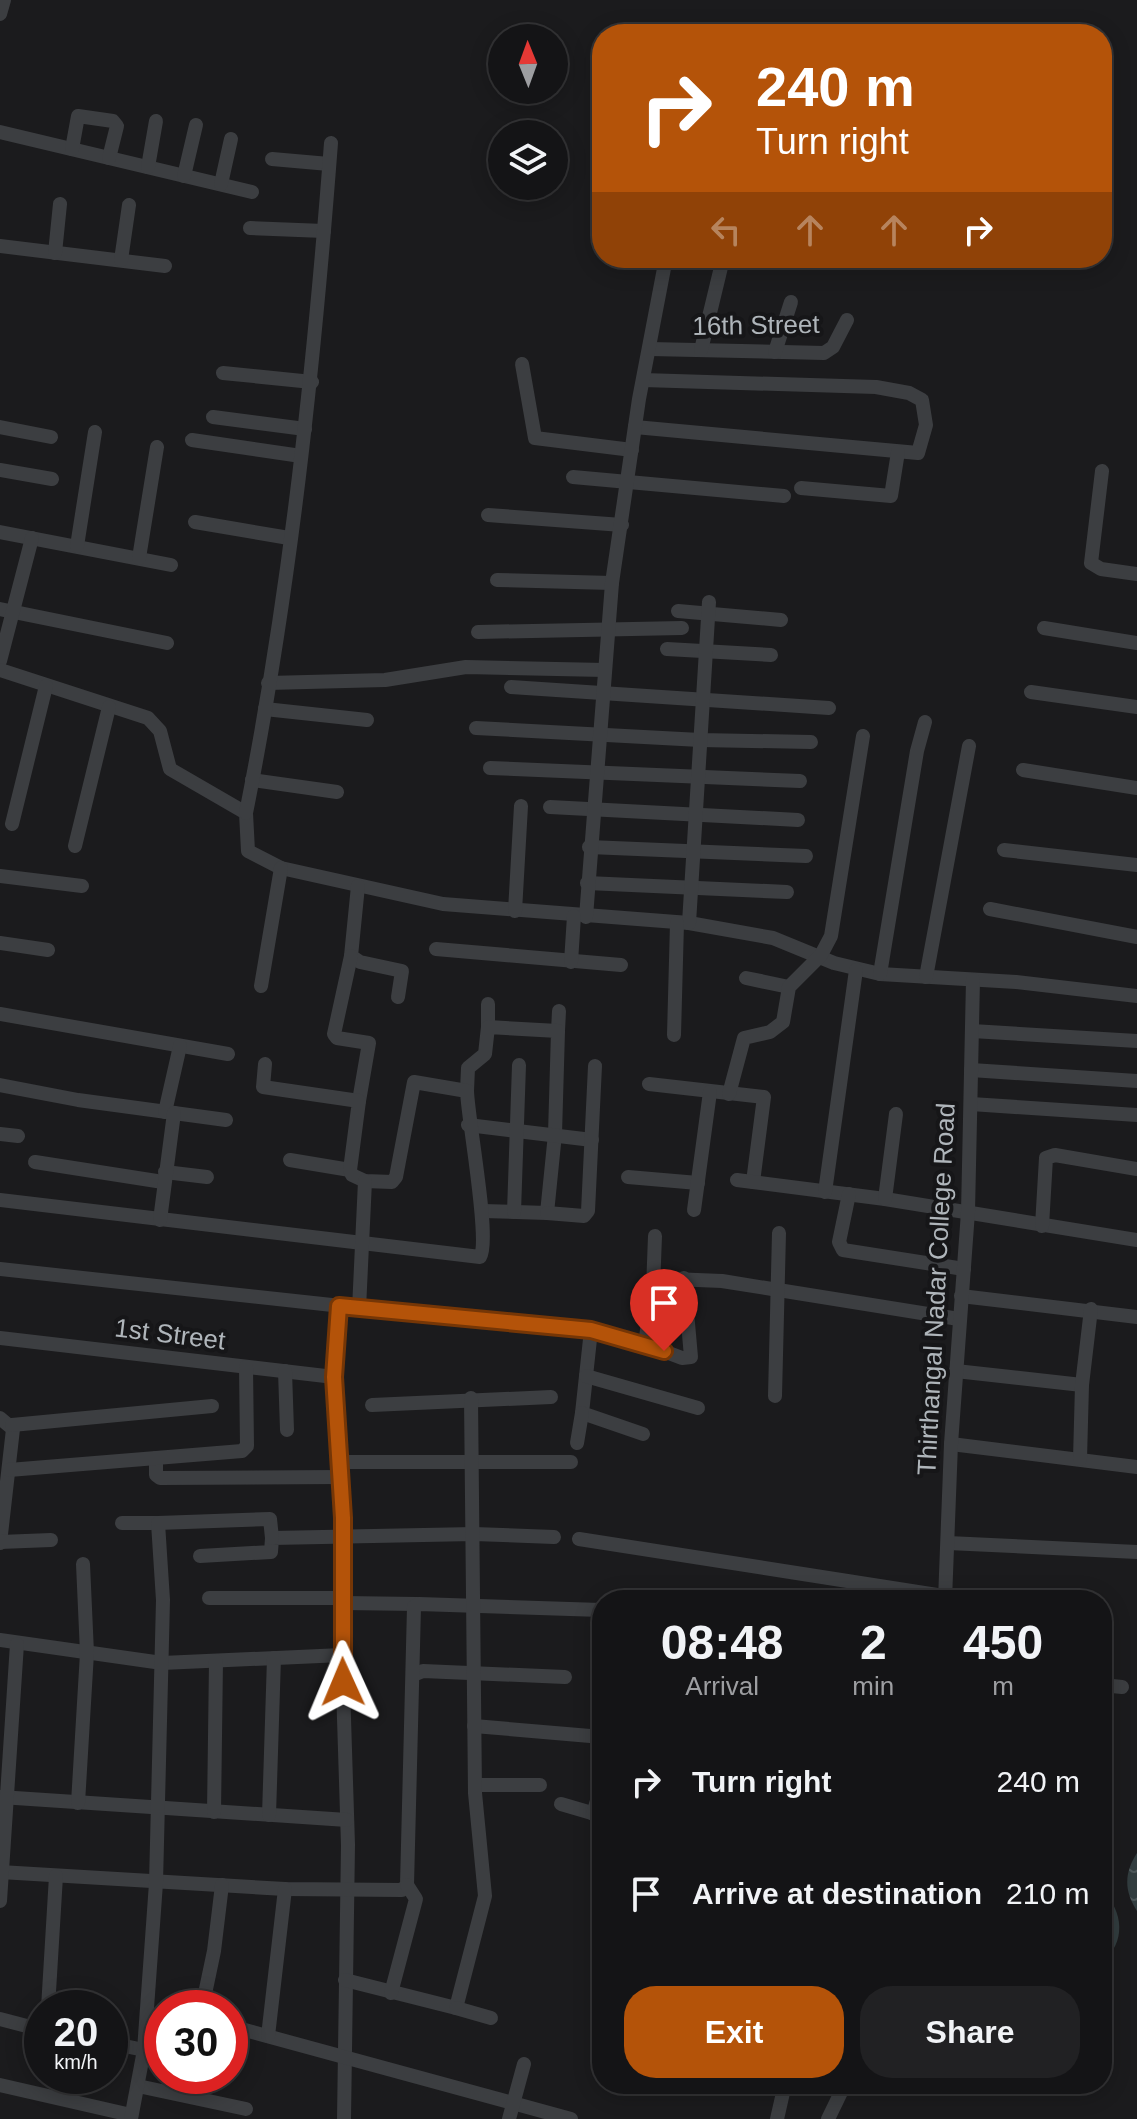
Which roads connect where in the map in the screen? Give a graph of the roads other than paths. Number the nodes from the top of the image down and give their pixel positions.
1 (156, 121) dead end
2 (196, 125) dead end
3 (0, 132) edge
4 (231, 139) dead end
5 (331, 143) dead end
6 (72, 149) junction
7 (109, 158) junction
8 (272, 159) dead end
9 (329, 164) junction
10 (148, 167) junction
11 (184, 176) junction
12 (221, 184) junction
13 (252, 192) dead end
14 (60, 204) dead end
15 (129, 205) dead end
16 (250, 228) dead end
17 (324, 231) junction
18 (0, 246) edge
19 (55, 253) junction
20 (121, 260) junction
21 (165, 266) dead end
22 (664, 268) edge
23 (721, 268) edge
24 (791, 302) dead end
25 (847, 320) dead end
26 (650, 349) junction
27 (701, 350) junction
28 (775, 352) junction
29 (522, 364) dead end
30 (223, 373) dead end
31 (643, 380) junction
32 (312, 382) junction
33 (213, 417) dead end
34 (0, 427) edge
35 (635, 427) junction
36 (305, 429) junction
37 (95, 432) dead end
38 (51, 437) dead end
39 (192, 440) dead end
40 (157, 447) dead end
41 (632, 450) junction
42 (898, 452) junction
43 (301, 456) junction
44 (0, 470) edge
45 (1102, 471) dead end
46 (573, 477) dead end
47 (52, 479) dead end
48 (628, 481) junction
49 (801, 488) dead end
50 (784, 496) dead end
51 (488, 515) dead end
52 (195, 522) dead end
53 (622, 525) junction
54 (0, 532) edge
55 (32, 538) junction
56 (289, 538) junction
57 (77, 546) junction
58 (139, 558) junction
59 (171, 565) dead end
60 (1137, 574) edge
61 (497, 580) dead end
62 (612, 583) junction
63 (709, 608) junction
64 (6, 610) edge
65 (678, 611) dead end
66 (781, 620) dead end
67 (682, 628) dead end
68 (1044, 628) dead end
69 (610, 629) junction
70 (478, 632) dead end
71 (167, 643) dead end
72 (1137, 643) edge
73 (667, 649) dead end
74 (705, 652) junction
75 (771, 655) dead end
76 (0, 661) edge
77 (0, 670) edge
78 (605, 670) junction
79 (268, 683) junction
80 (46, 686) junction
81 (511, 687) dead end
82 (603, 691) junction
83 (1031, 692) dead end
84 (701, 698) junction
85 (109, 707) junction
86 (1137, 707) edge
87 (829, 708) dead end
88 (265, 709) junction
89 (367, 720) dead end
90 (925, 722) dead end
91 (476, 728) dead end
92 (599, 734) junction
93 (863, 736) dead end
94 (700, 740) junction
95 (811, 742) dead end
96 (969, 746) dead end
97 (490, 768) dead end
98 (1023, 770) dead end
99 (596, 773) junction
100 (697, 779) junction
101 (252, 780) junction
102 (800, 781) dead end
103 (1137, 788) edge
104 (337, 792) dead end
105 (521, 806) dead end
106 (550, 807) dead end
107 (592, 811) junction
108 (246, 813) junction
109 (697, 816) junction
110 (798, 820) dead end
111 (12, 824) dead end
112 (75, 846) dead end
113 (589, 847) junction
114 (695, 849) junction
115 (1004, 850) dead end
116 (806, 856) dead end
117 (1137, 865) edge
118 (281, 868) junction
119 (0, 876) edge
120 (587, 883) junction
121 (82, 886) dead end
122 (358, 886) junction
123 (691, 889) junction
124 (787, 892) dead end
125 (990, 909) dead end
126 (515, 911) junction
127 (580, 917) junction
128 (683, 923) junction
129 (1137, 937) edge
130 (0, 943) edge
131 (436, 949) dead end
132 (48, 950) dead end
133 (821, 955) junction
134 (351, 956) junction
135 (571, 962) junction
136 (621, 965) dead end
137 (856, 970) junction
138 (880, 974) junction
139 (926, 977) junction
140 (746, 978) dead end
141 (973, 980) junction
142 (261, 986) dead end
143 (789, 987) junction
144 (1137, 996) edge
145 (398, 997) dead end
146 (488, 1004) dead end
147 (559, 1011) dead end
148 (0, 1014) edge
149 (488, 1027) junction
150 (558, 1031) junction
151 (972, 1031) junction
152 (674, 1035) dead end
153 (1137, 1041) edge
154 (180, 1046) junction
155 (228, 1054) dead end
156 (265, 1064) dead end
157 (519, 1065) dead end
158 (595, 1066) dead end
159 (971, 1070) junction
160 (1137, 1081) edge
161 (649, 1084) dead end
162 (0, 1085) edge
163 (467, 1091) junction
164 (710, 1092) junction
165 (729, 1094) junction
166 (359, 1101) junction
167 (971, 1104) junction
168 (170, 1113) junction
169 (896, 1114) dead end
170 (1137, 1115) edge
171 (226, 1120) dead end
172 (468, 1125) junction
173 (515, 1129) junction
174 (0, 1134) edge
175 (555, 1134) junction
176 (18, 1136) dead end
177 (592, 1140) junction
178 (290, 1160) dead end
179 (35, 1162) dead end
180 (1137, 1169) edge
181 (350, 1170) junction
182 (164, 1177) junction
183 (207, 1177) dead end
184 (628, 1177) dead end
185 (737, 1180) dead end
186 (365, 1181) junction
187 (753, 1182) junction
188 (698, 1183) junction
189 (825, 1192) junction
190 (849, 1194) junction
191 (885, 1199) junction
192 (0, 1200) edge
193 (694, 1210) dead end
194 (483, 1211) junction
195 (514, 1212) junction
196 (968, 1212) junction
197 (547, 1213) junction
198 (160, 1220) junction
199 (1042, 1226) junction
200 (779, 1233) dead end
201 (655, 1236) dead end
202 (1137, 1240) edge
203 (362, 1243) junction
204 (0, 1269) edge
205 (964, 1269) junction
206 (684, 1278) junction
207 (653, 1289) junction
208 (779, 1290) junction
209 (961, 1296) junction
210 (339, 1306) junction
211 (359, 1309) junction
212 (1091, 1309) junction
213 (1137, 1317) edge
214 (959, 1319) junction
215 (591, 1330) junction
216 (0, 1338) edge
217 (645, 1344) junction
218 (246, 1367) junction
219 (285, 1371) junction
220 (956, 1371) junction
221 (586, 1376) junction
222 (334, 1377) junction
223 (1082, 1385) junction
224 (775, 1396) dead end
225 (551, 1397) dead end
226 (471, 1398) junction
227 (372, 1405) dead end
228 (212, 1406) dead end
229 (698, 1408) dead end
230 (582, 1413) junction
231 (6, 1421) edge
232 (287, 1430) dead end
233 (643, 1434) dead end
234 (577, 1443) dead end
235 (951, 1444) junction
236 (156, 1458) junction
237 (1080, 1459) junction
238 (571, 1462) dead end
239 (472, 1464) junction
240 (1137, 1467) edge
241 (341, 1469) junction
242 (9, 1470) junction
243 (3, 1488) edge
244 (122, 1523) dead end
245 (158, 1523) junction
246 (474, 1534) junction
247 (554, 1537) dead end
248 (272, 1538) junction
249 (343, 1538) junction
250 (579, 1539) dead end
251 (51, 1540) dead end
252 (0, 1542) edge
253 (948, 1543) junction
254 (1137, 1552) edge
255 (200, 1556) dead end
256 (83, 1564) dead end
257 (856, 1584) junction
258 (854, 1590) edge
259 (892, 1590) edge
260 (945, 1590) edge
261 (209, 1598) dead end
262 (343, 1601) junction
263 (417, 1604) junction
264 (474, 1607) junction
265 (592, 1610) edge
266 (0, 1640) edge
267 (17, 1644) junction
268 (87, 1653) junction
269 (342, 1655) junction
270 (274, 1658) junction
271 (216, 1661) junction
272 (162, 1663) junction
273 (413, 1675) junction
274 (474, 1676) junction
275 (565, 1677) dead end
276 (1112, 1686) edge
277 (1122, 1687) dead end
278 (474, 1726) junction
279 (6, 1727) edge
280 (592, 1736) edge
281 (475, 1785) junction
282 (540, 1785) dead end
283 (2, 1798) edge
284 (78, 1803) junction
285 (561, 1804) dead end
286 (159, 1809) junction
287 (214, 1812) junction
288 (592, 1813) edge
289 (269, 1815) junction
290 (347, 1820) junction
291 (1, 1872) edge
292 (56, 1876) junction
293 (156, 1883) junction
294 (222, 1885) junction
295 (407, 1885) junction
296 (285, 1889) junction
297 (349, 1890) junction
298 (0, 1901) edge
299 (345, 1980) junction
300 (49, 1990) edge
301 (155, 1990) edge
302 (206, 1990) edge
303 (391, 1993) junction
304 (456, 2008) junction
305 (491, 2018) dead end
306 (0, 2019) edge
307 (24, 2025) edge
308 (248, 2031) edge
309 (268, 2036) junction
310 (128, 2047) edge
311 (144, 2050) joint
312 (343, 2056) junction
313 (524, 2064) dead end
314 (0, 2085) edge
315 (138, 2086) junction
316 (783, 2094) edge
317 (840, 2094) edge
318 (513, 2103) junction
319 (246, 2109) dead end
320 (131, 2117) edge
321 (344, 2119) edge
322 (509, 2119) edge
323 (571, 2119) edge
324 (777, 2119) edge
325 (828, 2119) edge

1 - 10 street
2 - 11 street
3 - 6 street
4 - 12 street
5 - 9 street
6 - 7 street
6 - 7 street
7 - 10 street
8 - 9 street
9 - 17 street
10 - 11 street
11 - 12 street
12 - 13 street
14 - 19 street
15 - 20 street
16 - 17 street
17 - 32 street
18 - 19 street
19 - 20 street
20 - 21 street
22 - 26 street
23 - 27 street
24 - 28 street
25 - 28 street, 16th Street
26 - 27 street, 16th Street
26 - 31 street
27 - 28 street, 16th Street
29 - 41 street
30 - 32 street
31 - 35 street
31 - 42 street
32 - 36 street
33 - 36 street
34 - 38 street
35 - 41 street
35 - 42 street
36 - 43 street
37 - 57 street
39 - 43 street
40 - 58 street
41 - 48 street
42 - 49 street
43 - 56 street
44 - 47 street
45 - 60 street
46 - 48 street
48 - 50 street
48 - 53 street
51 - 53 street
52 - 56 street
53 - 62 street
54 - 55 street
55 - 57 street
55 - 64 street
56 - 79 street
57 - 58 street
58 - 59 street
61 - 62 street
62 - 69 street
63 - 65 street
63 - 66 street
63 - 74 street
64 - 71 street
64 - 76 street
67 - 69 street
68 - 72 street
69 - 70 street
69 - 78 street
73 - 74 street
74 - 75 street
74 - 84 street
77 - 80 street
78 - 79 street
78 - 82 street
79 - 88 street
80 - 85 street
80 - 111 street
81 - 82 street
82 - 84 street
82 - 92 street
83 - 86 street
84 - 87 street
84 - 94 street
85 - 108 street
85 - 112 street
88 - 89 street
88 - 101 street
90 - 138 street
91 - 92 street
92 - 94 street
92 - 99 street
93 - 133 street
94 - 95 street
94 - 100 street
96 - 139 street
97 - 99 street
98 - 103 street
99 - 100 street
99 - 107 street
100 - 102 street
100 - 109 street
101 - 104 street
101 - 108 street
105 - 126 street
106 - 107 street
107 - 109 street
107 - 113 street
108 - 118 street
109 - 110 street
109 - 114 street
113 - 114 street
113 - 120 street
114 - 116 street
114 - 123 street
115 - 117 street
118 - 122 street
118 - 142 street
119 - 121 street
120 - 123 street
120 - 127 street
122 - 126 street
122 - 134 street
123 - 124 street
123 - 128 street
125 - 129 street
126 - 127 street
127 - 128 street
127 - 135 street
128 - 133 street
128 - 152 street
130 - 132 street
131 - 135 street
133 - 137 street
133 - 143 street
134 - 145 street
134 - 166 street
135 - 136 street
137 - 138 street
137 - 189 street
138 - 139 street
139 - 141 street
140 - 143 street
141 - 144 street
141 - 151 street, Thirthangal Nadar College Road
143 - 165 street
146 - 149 street
147 - 150 street
148 - 154 street
149 - 150 street
149 - 163 street
150 - 175 street
151 - 153 street
151 - 159 street, Thirthangal Nadar College Road
154 - 155 street
154 - 168 street
156 - 166 street
157 - 173 street
158 - 177 street
159 - 160 street
159 - 167 street, Thirthangal Nadar College Road
161 - 164 street
162 - 168 street
163 - 172 street
163 - 186 street
164 - 165 street
164 - 188 street
165 - 187 street
166 - 181 street
167 - 170 street
167 - 196 street, Thirthangal Nadar College Road
168 - 171 street
168 - 182 street
169 - 191 street
172 - 173 street
172 - 194 street
173 - 175 street
173 - 195 street
174 - 176 street
175 - 177 street
175 - 197 street
177 - 197 street
178 - 181 street
179 - 182 street
180 - 199 street
181 - 186 street
182 - 183 street
182 - 198 street
184 - 188 street
185 - 187 street
186 - 203 street
187 - 189 street
188 - 193 street
189 - 190 street
190 - 191 street
190 - 205 street
191 - 196 street
192 - 198 street
194 - 195 street
194 - 203 street
195 - 197 street
196 - 199 street
196 - 205 street, Thirthangal Nadar College Road
198 - 203 street
199 - 202 street
200 - 208 street
201 - 207 street
203 - 211 street
204 - 210 street
205 - 209 street, Thirthangal Nadar College Road
206 - 207 street
206 - 208 street
206 - 217 street
207 - 217 street
208 - 214 street
208 - 224 street
209 - 212 street
209 - 214 street, Thirthangal Nadar College Road
210 - 211 street
210 - 222 street
211 - 215 street
212 - 213 street
212 - 223 street
214 - 220 street, Thirthangal Nadar College Road
215 - 217 street
215 - 221 street
216 - 218 street, 1st Street
218 - 219 street, 1st Street
218 - 236 street
219 - 222 street, 1st Street
219 - 232 street
220 - 223 street
220 - 235 street, Thirthangal Nadar College Road
221 - 229 street
221 - 230 street
222 - 241 street
223 - 237 street
225 - 226 street
226 - 227 street
226 - 239 street
228 - 231 street
230 - 233 street
230 - 234 street
231 - 242 street
235 - 237 street
235 - 253 street, Thirthangal Nadar College Road
236 - 241 street
236 - 242 street
237 - 240 street
238 - 239 street
239 - 241 street
239 - 246 street
241 - 249 street
242 - 243 street
243 - 252 street
244 - 245 street
245 - 248 street
245 - 272 street
246 - 247 street
246 - 249 street
246 - 264 street
248 - 249 street
248 - 255 street
249 - 262 street
250 - 257 street
251 - 252 street
253 - 254 street
253 - 260 street, Thirthangal Nadar College Road
256 - 268 street
257 - 258 street
257 - 259 street
261 - 262 street
262 - 263 street
262 - 269 street
263 - 264 street
263 - 273 street
264 - 265 street
264 - 274 street
266 - 267 street
267 - 268 street
267 - 279 street
268 - 272 street
268 - 284 street
269 - 270 street
269 - 290 street
270 - 271 street
270 - 289 street
271 - 272 street
271 - 287 street
272 - 286 street
273 - 274 street
273 - 295 street
274 - 275 street
274 - 278 street
276 - 277 street
278 - 280 street
278 - 281 street
279 - 283 street
281 - 282 street
281 - 304 street
283 - 284 street
283 - 291 street
284 - 286 street
285 - 288 street
286 - 287 street
286 - 293 street
287 - 289 street
289 - 290 street
290 - 297 street
291 - 292 street
291 - 298 street
292 - 293 street
292 - 300 street
293 - 294 street
293 - 301 street
294 - 296 street
294 - 302 street
295 - 297 street
295 - 303 street
296 - 297 street
296 - 309 street
297 - 299 street
299 - 303 street
299 - 312 street
303 - 304 street
304 - 305 street
306 - 307 street
308 - 309 street
309 - 312 street
310 - 311 street
311 - 315 street
312 - 318 street
312 - 321 street
313 - 318 street
314 - 320 street
315 - 319 street
315 - 320 street
316 - 324 street
317 - 325 street
318 - 322 street
318 - 323 street

